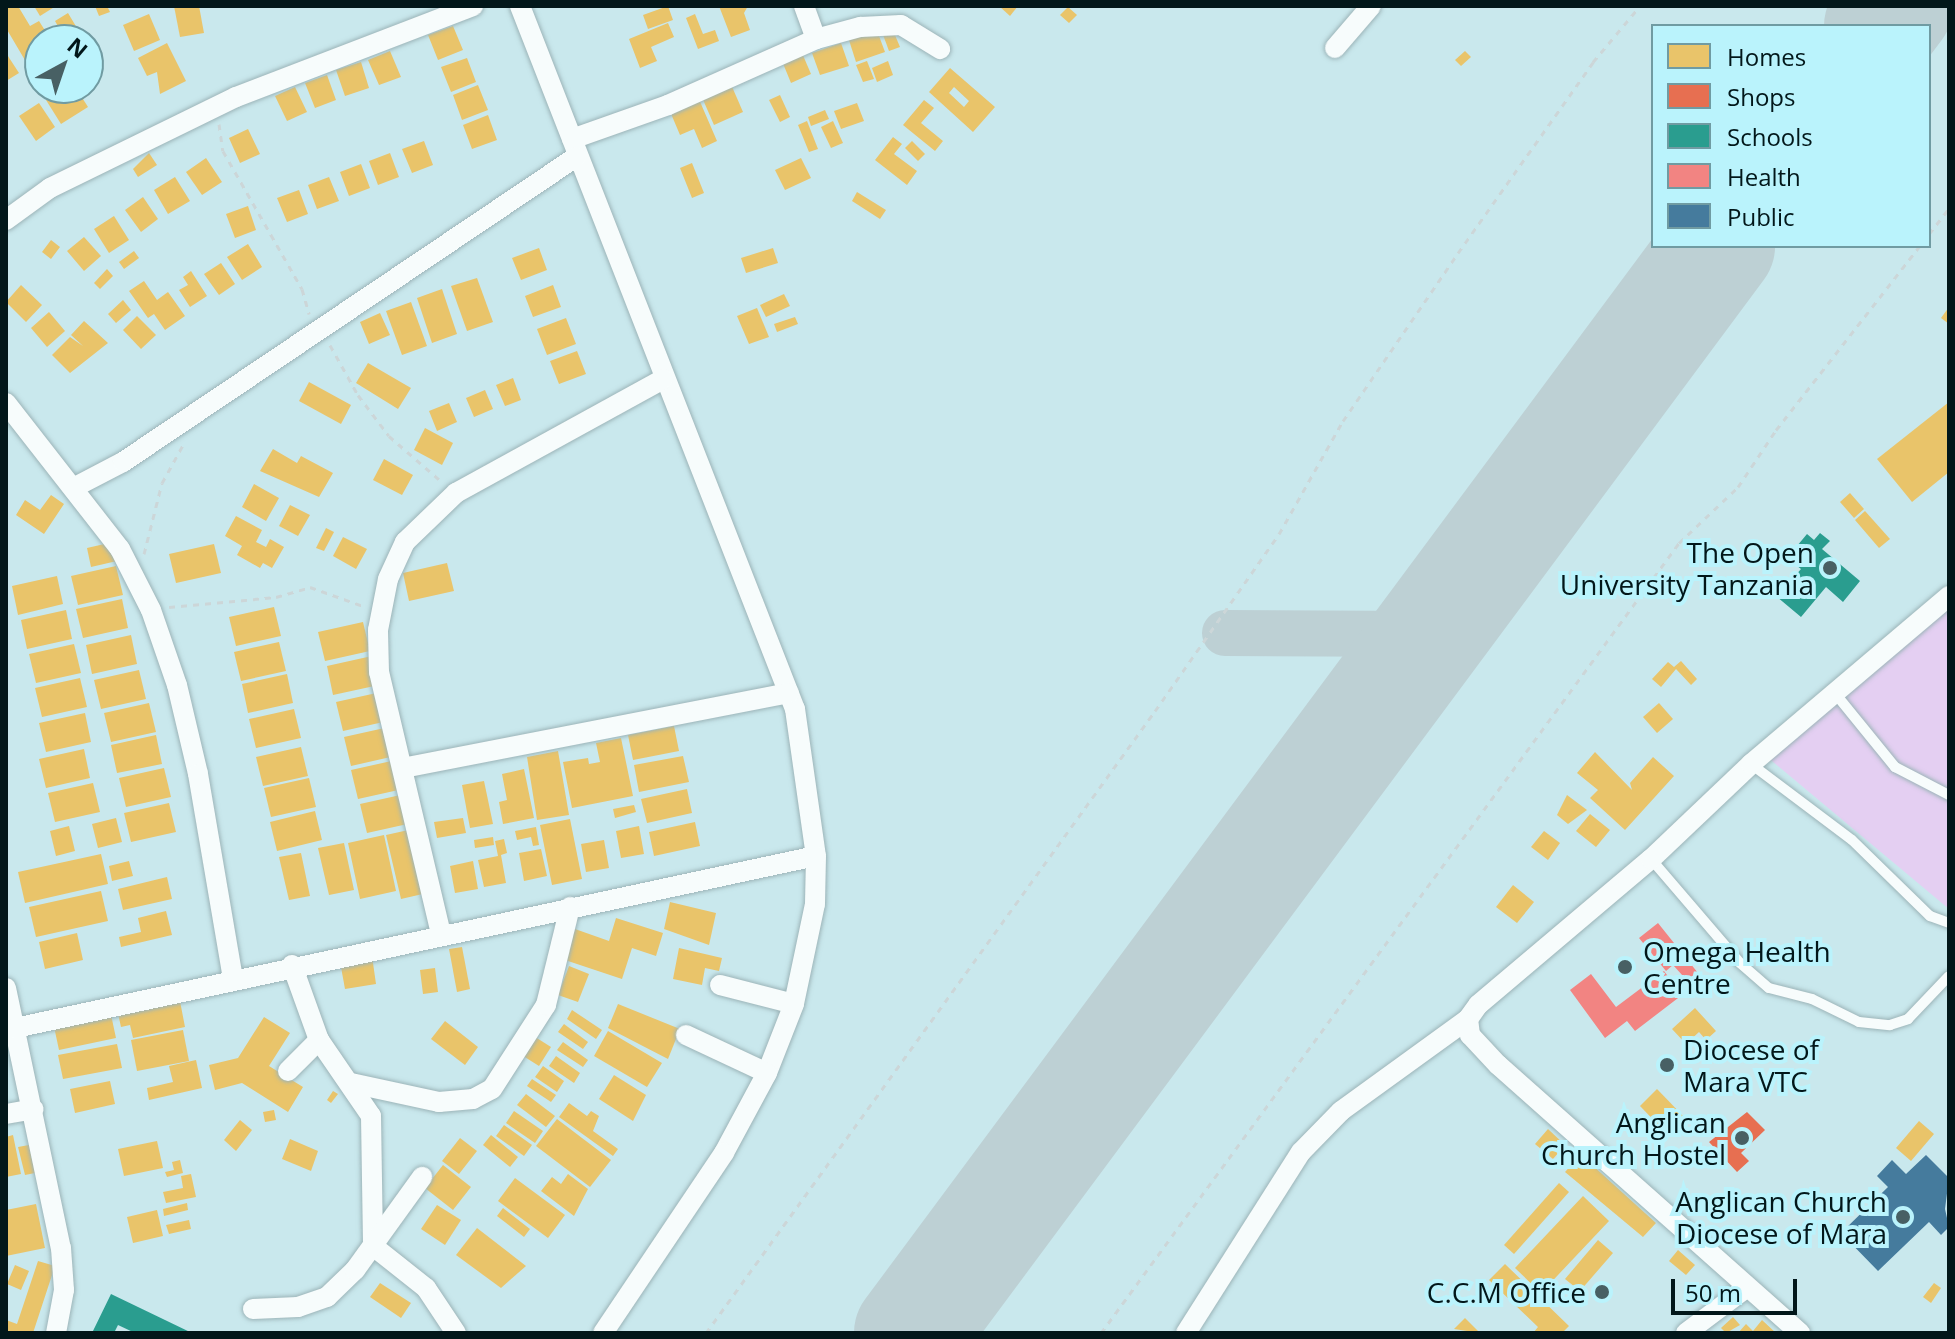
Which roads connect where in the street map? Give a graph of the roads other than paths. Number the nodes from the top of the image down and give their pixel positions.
1 (473, 6) edge
2 (520, 6) edge
3 (804, 6) edge
4 (1371, 6) edge
5 (816, 39) junction
6 (1335, 48) dead end
7 (940, 49) dead end
8 (574, 148) junction
9 (6, 220) edge
10 (663, 379) junction
11 (6, 403) edge
12 (73, 488) junction
13 (1949, 596) edge
14 (1834, 692) junction
15 (789, 693) junction
16 (1751, 764) junction
17 (403, 768) junction
18 (1949, 795) edge
19 (816, 856) junction
20 (1651, 859) junction
21 (570, 907) junction
22 (1949, 923) edge
23 (441, 934) junction
24 (292, 965) junction
25 (1949, 976) edge
26 (233, 978) junction
27 (720, 985) dead end
28 (6, 988) edge
29 (794, 1004) junction
30 (1468, 1019) junction
31 (15, 1028) junction
32 (686, 1035) dead end
33 (319, 1040) junction
34 (288, 1071) dead end
35 (767, 1073) junction
36 (351, 1083) junction
37 (34, 1109) junction
38 (6, 1114) edge
39 (422, 1177) dead end
40 (373, 1246) junction
41 (1746, 1288) junction
42 (253, 1309) dead end
43 (56, 1333) edge
44 (456, 1333) edge
45 (603, 1333) edge
46 (1186, 1333) edge
47 (1686, 1333) edge
48 (1800, 1333) edge

1 - 9 street
2 - 8 street
3 - 5 street
4 - 6 street
5 - 7 street
5 - 8 street
8 - 10 street
8 - 12 street
10 - 15 street
10 - 17 street
11 - 12 street
12 - 26 street
13 - 14 street
14 - 16 street
14 - 18 lane
15 - 17 street
15 - 19 street
16 - 20 street
16 - 22 lane
17 - 23 street
19 - 21 street
19 - 29 street
20 - 25 lane
20 - 30 street
21 - 23 street
21 - 36 street
23 - 24 street
24 - 26 street
24 - 33 street
26 - 31 street
27 - 29 street
28 - 31 street
29 - 35 street
30 - 41 street
30 - 46 street
31 - 37 street
32 - 35 street
33 - 34 street
33 - 36 street
35 - 45 street
36 - 40 street
37 - 38 street
37 - 43 street
39 - 40 street
40 - 42 street
40 - 44 street
41 - 47 street
41 - 48 street

